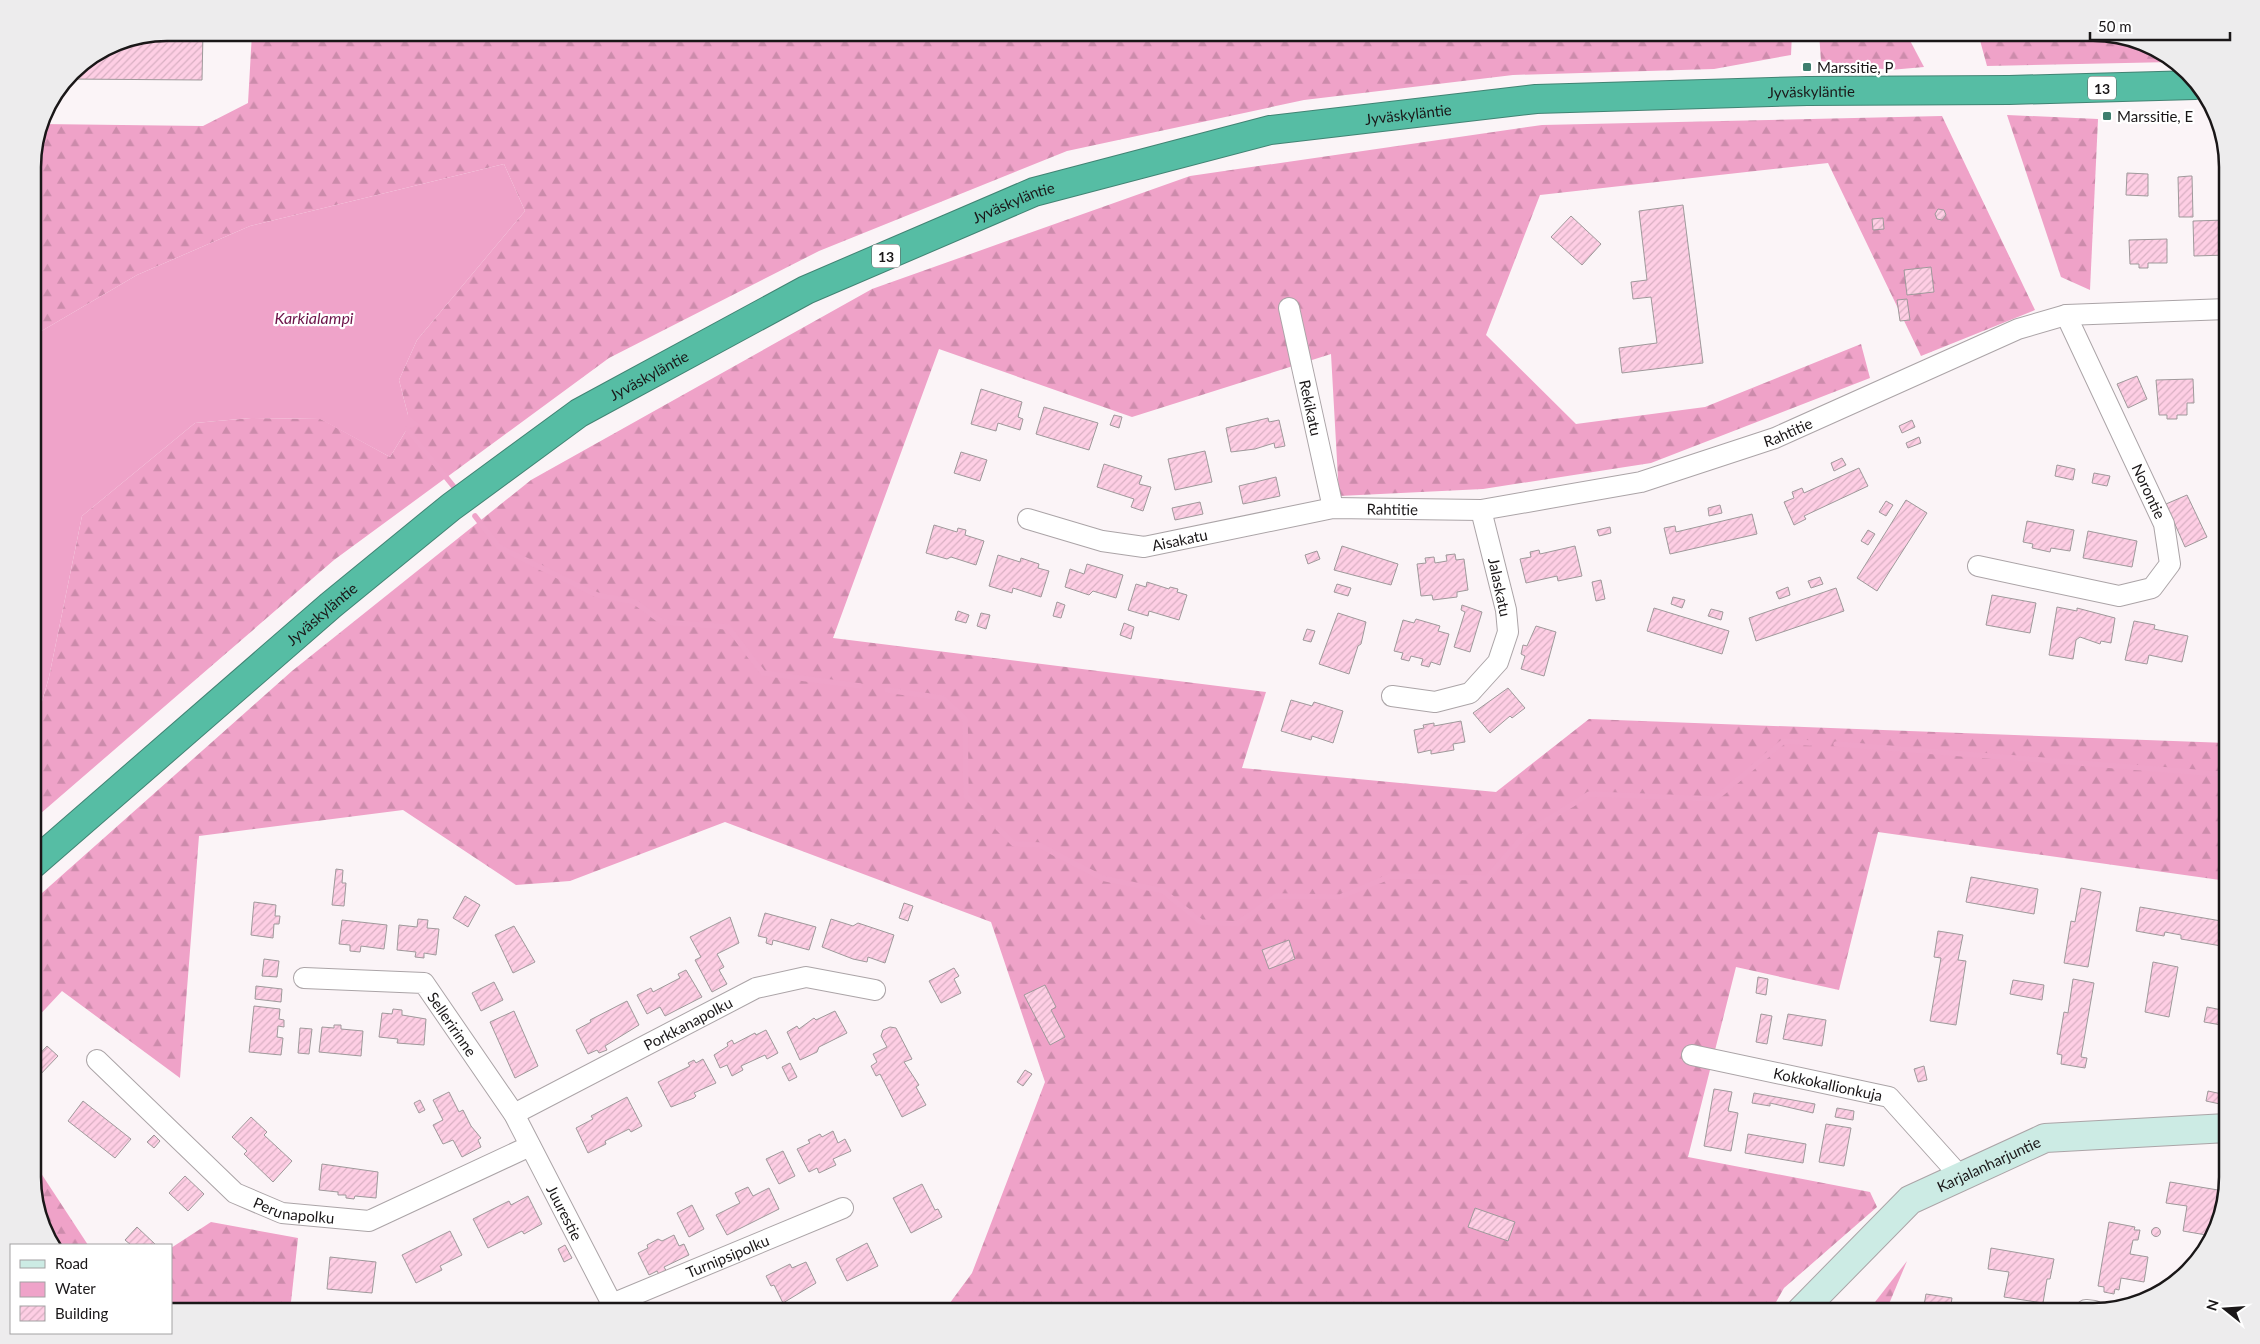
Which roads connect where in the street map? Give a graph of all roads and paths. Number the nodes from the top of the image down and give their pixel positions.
1 (2188, 85) edge
2 (1289, 308) dead end
3 (2218, 309) edge
4 (2066, 315) junction
5 (1333, 508) junction
6 (1481, 510) junction
7 (1028, 519) dead end
8 (1978, 566) dead end
9 (1392, 696) dead end
10 (42, 856) edge
11 (304, 978) dead end
12 (875, 990) dead end
13 (1692, 1055) dead end
14 (97, 1060) dead end
15 (514, 1114) junction
16 (2219, 1128) edge
17 (530, 1146) junction
18 (1960, 1176) junction
19 (843, 1208) dead end
20 (608, 1303) edge
21 (623, 1303) edge
22 (1810, 1303) edge

1 - 10 highway, Jyväskyläntie / 13
2 - 5 street, Rekikatu
3 - 4 street, Rahtitie
4 - 6 street, Rahtitie
4 - 8 street, Norontie
5 - 6 street, Rahtitie
5 - 7 street, Aisakatu
6 - 9 street, Jalaskatu
11 - 15 street, Selleririnne
12 - 15 street, Porkkanapolku
13 - 18 street, Kokkokallionkuja
14 - 17 street, Perunapolku
15 - 17 street, Juurestie
16 - 18 street, Karjalanharjuntie
17 - 20 street, Juurestie
18 - 22 street, Karjalanharjuntie
19 - 21 street, Turnipsipolku

